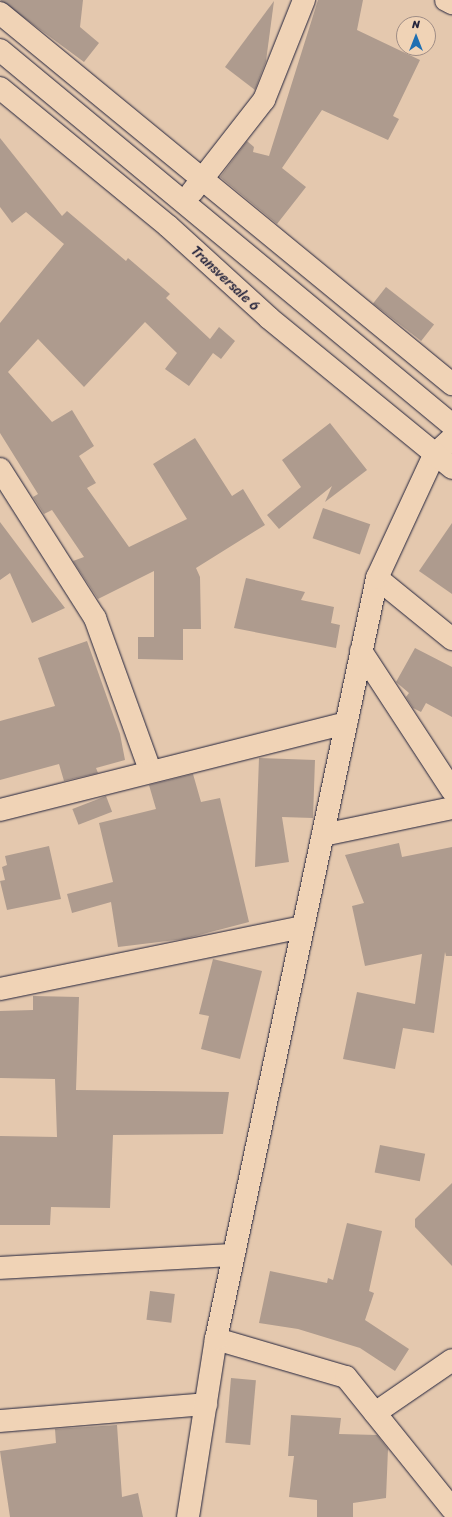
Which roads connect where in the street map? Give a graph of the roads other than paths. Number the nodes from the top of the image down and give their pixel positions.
1 (304, 0) edge
2 (446, 0) edge
3 (452, 3) edge
4 (0, 13) edge
5 (0, 50) edge
6 (0, 88) edge
7 (201, 181) junction
8 (184, 202) junction
9 (341, 295) junction
10 (316, 314) junction
11 (452, 384) edge
12 (452, 425) edge
13 (452, 438) edge
14 (434, 455) junction
15 (452, 468) edge
16 (0, 469) edge
17 (377, 578) junction
18 (452, 639) edge
19 (361, 651) junction
20 (346, 723) junction
21 (150, 770) junction
22 (452, 790) edge
23 (452, 808) edge
24 (0, 810) edge
25 (323, 835) junction
26 (304, 927) junction
27 (0, 989) edge
28 (234, 1255) junction
29 (0, 1268) edge
30 (216, 1338) junction
31 (452, 1360) edge
32 (206, 1404) junction
33 (375, 1413) junction
34 (0, 1421) edge
35 (452, 1509) edge
36 (188, 1517) edge

1 - 7 street
2 - 3 street
4 - 7 street
5 - 8 street
6 - 14 street, Transversale 6
7 - 8 street
7 - 9 street
8 - 10 street
9 - 10 street
9 - 11 street
10 - 12 street
13 - 14 street
14 - 15 street, Transversale 6
14 - 17 street
16 - 21 street
17 - 18 street
17 - 19 street
19 - 20 street
19 - 22 street
20 - 21 street
20 - 25 street
21 - 24 street
23 - 25 street
25 - 26 street
26 - 27 street
26 - 28 street
28 - 29 street
28 - 30 street
30 - 32 street
30 - 33 street
31 - 33 street
32 - 34 street
32 - 36 street
33 - 35 street

